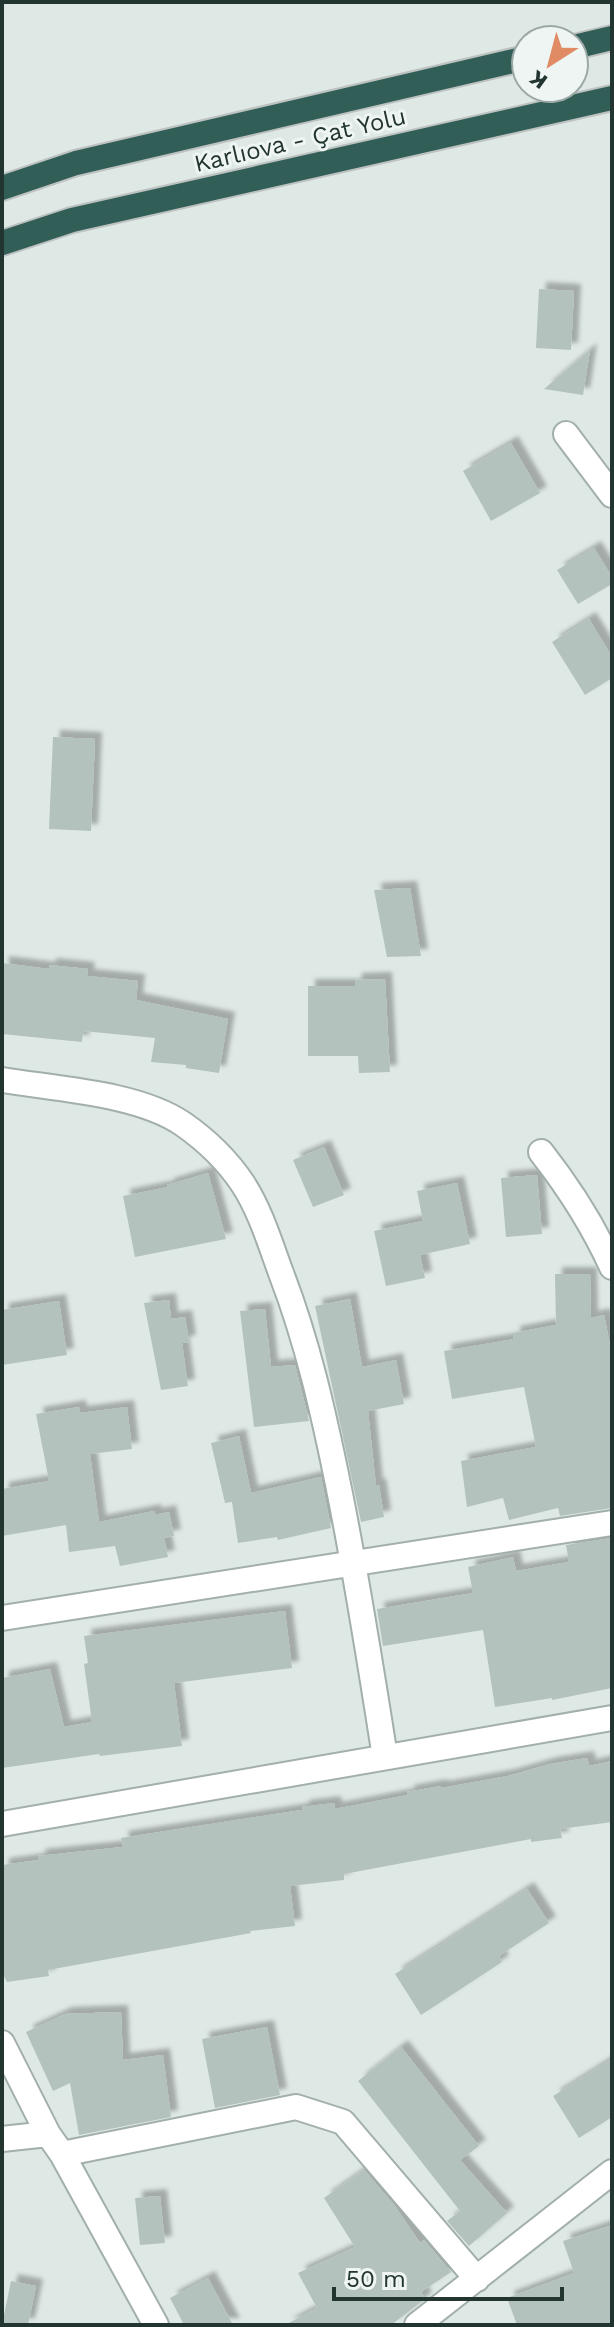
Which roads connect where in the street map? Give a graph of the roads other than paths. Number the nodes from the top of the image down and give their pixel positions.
1 (612, 38) edge
2 (590, 43) edge
3 (510, 62) edge
4 (612, 98) edge
5 (2, 188) edge
6 (2, 243) edge
7 (566, 434) dead end
8 (612, 495) edge
9 (2, 1080) edge
10 (541, 1152) dead end
11 (612, 1267) edge
12 (612, 1523) edge
13 (354, 1563) junction
14 (2, 1618) edge
15 (612, 1718) edge
16 (385, 1757) junction
17 (2, 1824) edge
18 (2, 2043) edge
19 (2, 2139) edge
20 (55, 2144) junction
21 (612, 2172) edge
22 (477, 2279) junction
23 (156, 2325) edge
24 (417, 2325) edge

1 - 2 highway
3 - 5 highway, Karlıova - Çat Yolu
4 - 6 highway, Karlıova - Çat Yolu
7 - 8 street
9 - 13 street
10 - 11 street
12 - 13 street
13 - 14 street
13 - 16 street
15 - 16 street
16 - 17 street
18 - 20 street
19 - 20 street
20 - 22 street
20 - 23 street
21 - 22 street
22 - 24 street

